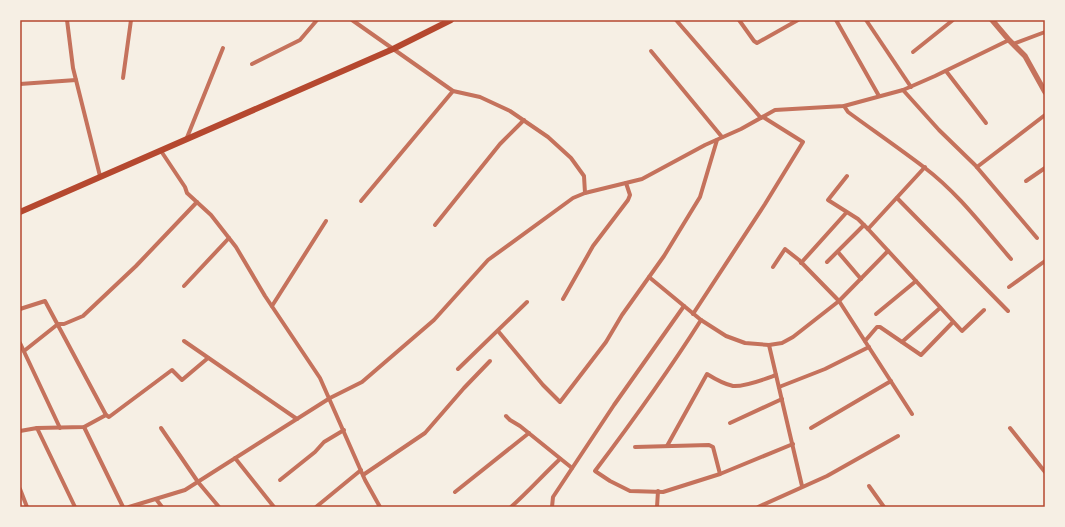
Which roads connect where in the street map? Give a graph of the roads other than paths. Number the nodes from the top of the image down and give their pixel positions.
1 (67, 20) edge
2 (131, 20) edge
3 (317, 20) edge
4 (352, 20) edge
5 (452, 20) edge
6 (676, 20) edge
7 (739, 20) edge
8 (798, 20) edge
9 (836, 20) edge
10 (866, 20) edge
11 (954, 20) edge
12 (992, 20) edge
13 (1045, 32) edge
14 (1011, 42) junction
15 (223, 48) dead end
16 (393, 49) junction
17 (651, 51) dead end
18 (913, 52) dead end
19 (252, 64) dead end
20 (946, 72) junction
21 (123, 78) dead end
22 (76, 80) junction
23 (20, 84) edge
24 (911, 87) junction
25 (903, 90) junction
26 (453, 91) junction
27 (1045, 92) edge
28 (879, 96) junction
29 (844, 106) junction
30 (1045, 115) edge
31 (762, 117) junction
32 (524, 120) junction
33 (986, 123) dead end
34 (722, 137) junction
35 (186, 140) junction
36 (717, 140) junction
37 (161, 151) junction
38 (977, 167) junction
39 (925, 168) junction
40 (1045, 168) edge
41 (100, 176) junction
42 (847, 176) dead end
43 (1026, 181) dead end
44 (626, 184) junction
45 (585, 193) junction
46 (897, 198) junction
47 (361, 201) dead end
48 (197, 202) junction
49 (20, 212) edge
50 (846, 213) junction
51 (326, 221) dead end
52 (435, 225) dead end
53 (866, 227) junction
54 (229, 238) junction
55 (1037, 238) dead end
56 (888, 251) junction
57 (838, 252) junction
58 (1011, 259) dead end
59 (1045, 261) edge
60 (827, 262) dead end
61 (801, 263) junction
62 (773, 267) dead end
63 (649, 277) junction
64 (862, 279) junction
65 (916, 281) junction
66 (184, 286) dead end
67 (1009, 287) dead end
68 (562, 299) dead end
69 (839, 301) junction
70 (527, 302) dead end
71 (272, 306) junction
72 (684, 306) junction
73 (940, 308) junction
74 (20, 309) edge
75 (984, 310) dead end
76 (1008, 311) dead end
77 (693, 314) junction
78 (876, 314) dead end
79 (701, 320) junction
80 (953, 322) junction
81 (58, 324) junction
82 (498, 331) junction
83 (184, 341) dead end
84 (865, 341) junction
85 (902, 342) junction
86 (20, 343) edge
87 (769, 345) junction
88 (869, 347) junction
89 (24, 351) junction
90 (208, 358) junction
91 (490, 361) dead end
92 (458, 369) dead end
93 (776, 376) junction
94 (891, 381) junction
95 (779, 387) junction
96 (330, 398) junction
97 (782, 400) junction
98 (912, 414) dead end
99 (106, 415) junction
100 (506, 416) dead end
101 (297, 419) junction
102 (730, 423) dead end
103 (84, 427) junction
104 (37, 428) junction
105 (60, 428) junction
106 (161, 428) dead end
107 (811, 428) dead end
108 (1010, 428) dead end
109 (344, 430) junction
110 (20, 431) edge
111 (529, 433) junction
112 (898, 436) dead end
113 (792, 444) junction
114 (667, 446) junction
115 (635, 447) dead end
116 (235, 458) junction
117 (560, 459) junction
118 (572, 468) junction
119 (361, 470) junction
120 (1045, 472) edge
121 (720, 474) junction
122 (363, 475) junction
123 (280, 480) dead end
124 (198, 482) junction
125 (802, 486) junction
126 (869, 486) dead end
127 (20, 489) edge
128 (455, 492) dead end
129 (658, 492) junction
130 (156, 499) junction
131 (27, 507) edge
132 (75, 507) edge
133 (122, 507) edge
134 (129, 507) edge
135 (162, 507) edge
136 (218, 507) edge
137 (274, 507) edge
138 (316, 507) edge
139 (380, 507) edge
140 (511, 507) edge
141 (552, 507) edge
142 (656, 507) edge
143 (758, 507) edge
144 (884, 507) edge

1 - 22 street
2 - 21 street
3 - 19 street
4 - 16 street
5 - 16 main road
6 - 31 street
7 - 8 street
9 - 28 street
10 - 24 street
11 - 18 street
12 - 14 street
13 - 14 street
14 - 20 street
14 - 27 street
15 - 35 street
16 - 26 street
16 - 35 main road
17 - 34 street
20 - 24 street
20 - 33 street
22 - 23 street
22 - 41 street
24 - 25 street
25 - 28 street
25 - 38 street
26 - 32 street
26 - 47 street
28 - 29 street
29 - 31 street
29 - 39 street
30 - 38 street
31 - 34 street
31 - 77 street
32 - 45 street
32 - 52 street
34 - 36 street
35 - 37 main road
36 - 44 street
36 - 63 street
37 - 41 main road
37 - 48 street
38 - 55 street
39 - 46 street
39 - 58 street
40 - 43 street
41 - 49 main road
42 - 50 street
44 - 45 street
44 - 68 street
45 - 96 street
46 - 53 street
46 - 76 street
48 - 54 street
48 - 81 street
50 - 53 street
50 - 61 street
51 - 71 street
53 - 56 street
53 - 57 street
54 - 66 street
54 - 71 street
56 - 64 street
56 - 65 street
57 - 60 street
57 - 64 street
59 - 67 street
61 - 62 street
61 - 69 street
63 - 72 street
63 - 82 street
64 - 69 street
65 - 73 street
65 - 78 street
69 - 84 street
69 - 87 street
70 - 82 street
71 - 96 street
72 - 77 street
72 - 118 street
73 - 80 street
73 - 85 street
74 - 81 street
75 - 80 street
77 - 79 street
79 - 87 street
79 - 129 street
80 - 85 street
81 - 89 street
81 - 99 street
82 - 92 street
83 - 90 street
84 - 85 street
84 - 88 street
86 - 89 street
87 - 93 street
88 - 94 street
88 - 95 street
89 - 105 street
90 - 99 street
90 - 101 street
91 - 122 street
93 - 95 street
93 - 114 street
94 - 98 street
94 - 107 street
95 - 97 street
96 - 101 street
96 - 109 street
97 - 102 street
97 - 113 street
99 - 103 street
100 - 111 street
101 - 116 street
103 - 105 street
103 - 133 street
104 - 105 street
104 - 110 street
104 - 132 street
106 - 124 street
108 - 120 street
109 - 119 street
109 - 123 street
111 - 117 street
111 - 128 street
112 - 125 street
113 - 121 street
113 - 125 street
114 - 115 street
114 - 121 street
116 - 124 street
116 - 137 street
117 - 118 street
117 - 140 street
118 - 141 street
119 - 122 street
119 - 138 street
121 - 129 street
122 - 139 street
124 - 130 street
124 - 136 street
125 - 143 street
126 - 144 street
127 - 131 street
129 - 142 street
130 - 134 street
130 - 135 street

